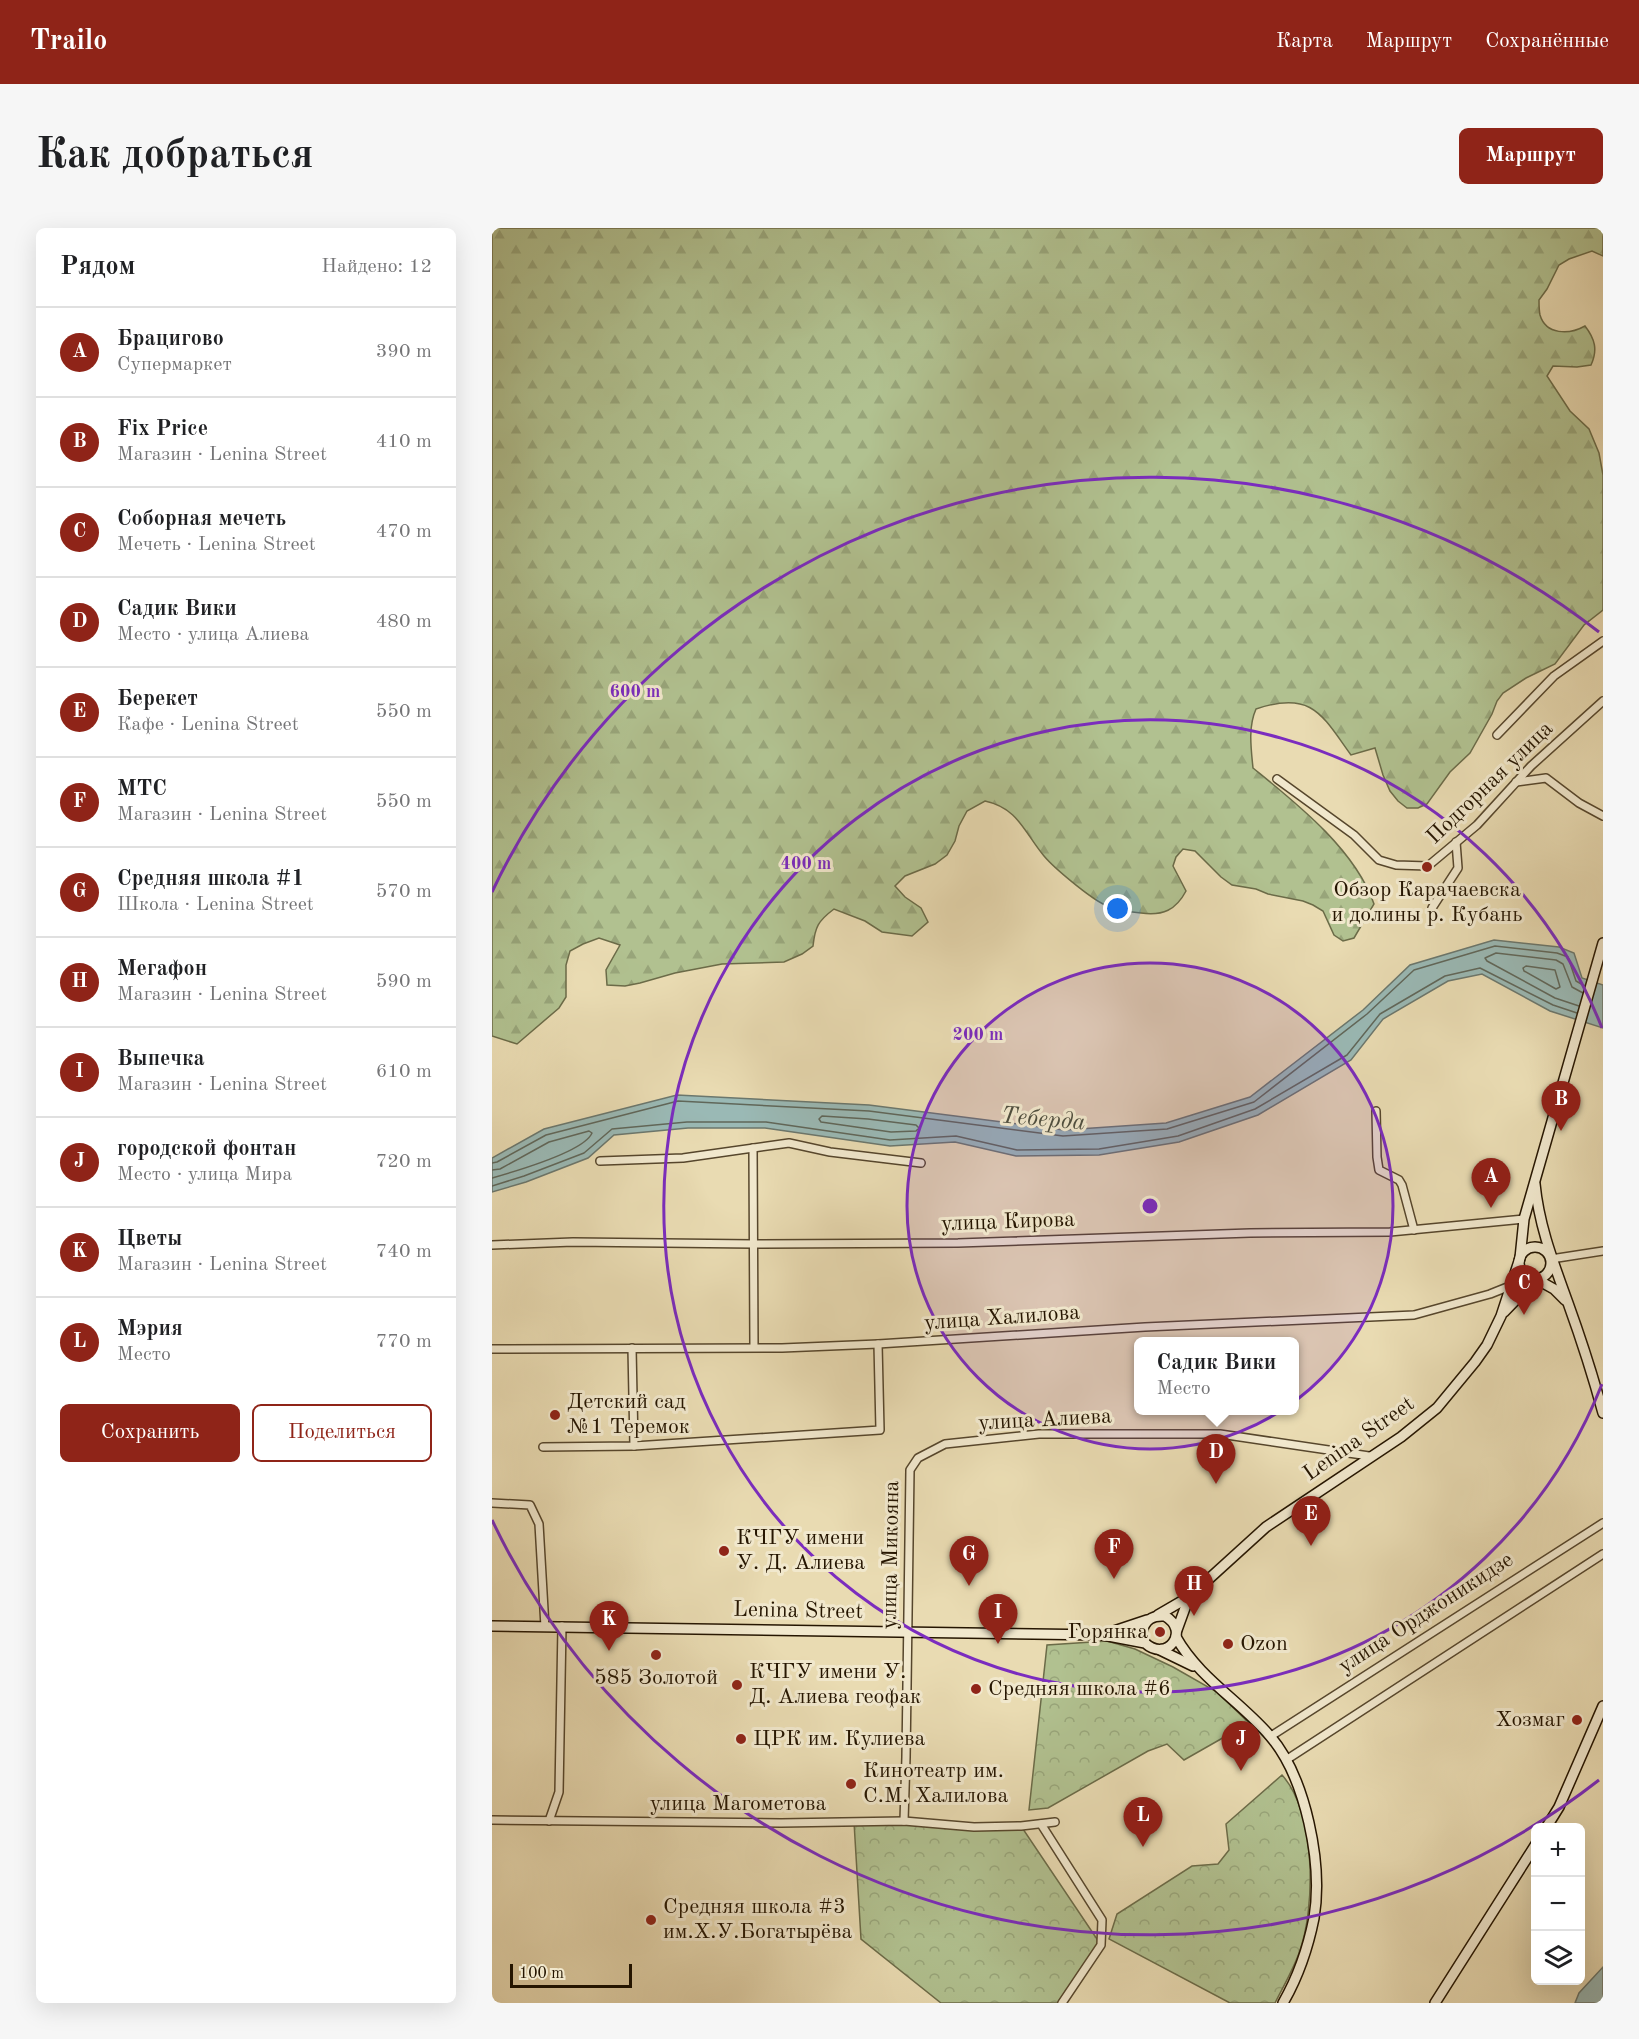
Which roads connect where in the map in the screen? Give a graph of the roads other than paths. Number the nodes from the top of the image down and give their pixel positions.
1 (1603, 641) edge
2 (1603, 701) edge
3 (1497, 735) dead end
4 (1277, 779) dead end
5 (1516, 782) junction
6 (1603, 816) edge
7 (1456, 842) junction
8 (1432, 908) dead end
9 (1603, 943) edge
10 (1601, 956) edge
11 (1376, 1111) dead end
12 (753, 1148) junction
13 (600, 1161) dead end
14 (921, 1163) dead end
15 (1535, 1178) junction
16 (1524, 1219) junction
17 (1414, 1230) junction
18 (754, 1244) junction
19 (492, 1245) edge
20 (1603, 1251) edge
21 (1520, 1258) junction
22 (1551, 1259) junction
23 (1536, 1279) junction
24 (1510, 1286) junction
25 (1569, 1305) junction
26 (1501, 1316) junction
27 (878, 1344) junction
28 (754, 1347) junction
29 (632, 1348) junction
30 (492, 1349) edge
31 (1603, 1413) edge
32 (634, 1446) junction
33 (543, 1447) dead end
34 (1369, 1456) junction
35 (910, 1470) joint
36 (492, 1503) edge
37 (1603, 1523) edge
38 (1603, 1554) edge
39 (1189, 1597) junction
40 (1158, 1615) junction
41 (1147, 1620) junction
42 (492, 1626) edge
43 (562, 1626) junction
44 (545, 1627) junction
45 (908, 1632) junction
46 (1176, 1634) junction
47 (1103, 1635) junction
48 (1145, 1643) junction
49 (1159, 1650) junction
50 (1198, 1669) junction
51 (1603, 1706) edge
52 (1271, 1736) junction
53 (1286, 1760) junction
54 (492, 1820) edge
55 (549, 1821) junction
56 (904, 1821) junction
57 (1055, 1822) dead end
58 (1549, 1823) edge
59 (1041, 1824) junction
60 (1531, 1852) edge
61 (1062, 2003) edge
62 (1283, 2003) edge
63 (1435, 2003) edge

1 - 3 street
2 - 5 street, Подгорная улица
4 - 7 street, Подгорная улица
5 - 6 street
5 - 7 street, Подгорная улица
7 - 8 street
9 - 10 main road, Lenina Street
10 - 15 main road, Lenina Street
11 - 17 street
12 - 13 street
12 - 14 street
12 - 18 street
15 - 16 main road, Lenina Street
15 - 22 main road, Lenina Street
16 - 17 street, улица Кирова
16 - 21 main road, Lenina Street
17 - 18 street, улица Кирова
18 - 19 street, улица Кирова
18 - 28 street
20 - 22 street
21 - 22 main road
21 - 23 main road
21 - 24 main road, Lenina Street
22 - 23 main road
22 - 25 main road
23 - 25 main road
23 - 26 main road, Lenina Street
24 - 26 main road, Lenina Street
24 - 27 street, улица Халилова
25 - 31 main road
26 - 34 main road, Lenina Street
27 - 28 street, улица Халилова
27 - 32 street
28 - 29 street, улица Халилова
29 - 30 street, улица Халилова
29 - 32 street
32 - 33 street
34 - 35 street, улица Алиева
34 - 39 main road, Lenina Street
35 - 45 street, улица Микояна
36 - 44 street
37 - 52 street, улица Орджоникидзе
38 - 53 street, улица Орджоникидзе
39 - 40 main road, Lenina Street
39 - 46 main road, Lenina Street
40 - 41 main road
40 - 46 main road
41 - 47 main road, Lenina Street
41 - 48 main road
42 - 44 main road, Lenina Street
43 - 44 main road, Lenina Street
43 - 45 main road, Lenina Street
43 - 55 street
45 - 47 main road, Lenina Street
45 - 56 street, улица Микояна
46 - 49 main road
46 - 50 main road
47 - 48 main road, Lenina Street
48 - 49 main road
49 - 50 main road
50 - 52 main road
51 - 58 main road
52 - 53 main road
53 - 62 main road
54 - 55 street, улица Магометова
55 - 56 street, улица Магометова
56 - 59 street, улица Магометова
57 - 59 street, улица Магометова
59 - 61 street
60 - 63 main road

